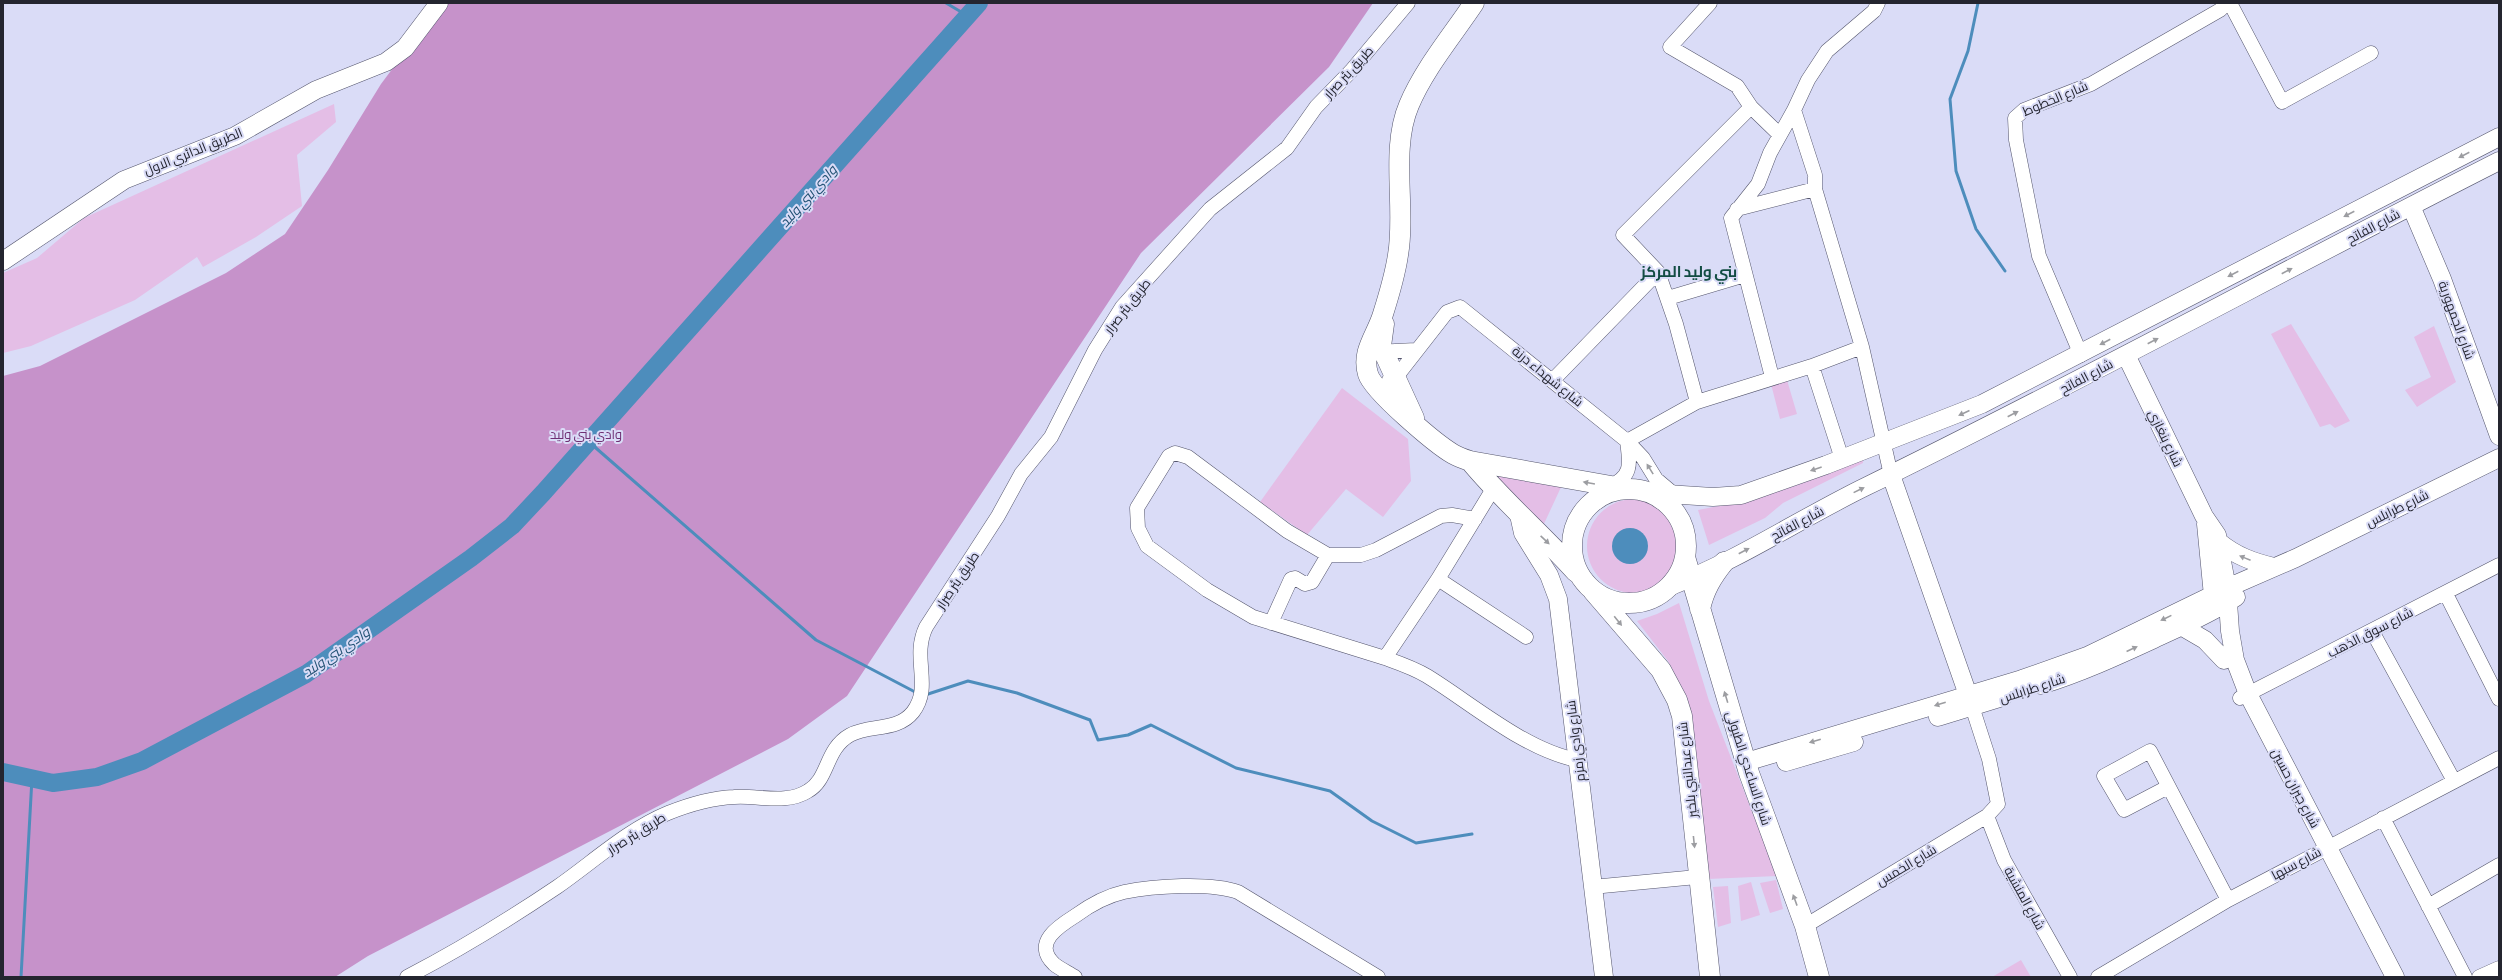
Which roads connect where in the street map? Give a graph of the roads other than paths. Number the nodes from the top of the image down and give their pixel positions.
1 (439, 3) edge
2 (1408, 3) edge
3 (1474, 3) edge
4 (1710, 3) edge
5 (1878, 3) edge
6 (2228, 3) edge
7 (2371, 53) dead end
8 (1751, 107) junction
9 (1794, 110) junction
10 (1780, 135) junction
11 (2499, 137) edge
12 (2499, 161) edge
13 (1815, 189) junction
14 (2411, 206) junction
15 (1737, 209) junction
16 (3, 262) edge
17 (1658, 272) junction
18 (1745, 275) junction
19 (1668, 298) junction
20 (1862, 347) junction
21 (1416, 350) junction
22 (1375, 352) junction
23 (2081, 355) junction
24 (2126, 355) junction
25 (1812, 366) junction
26 (1397, 376) junction
27 (1772, 377) junction
28 (1553, 380) junction
29 (1376, 386) junction
30 (1697, 402) junction
31 (1982, 404) junction
32 (1990, 426) junction
33 (1422, 431) junction
34 (2499, 436) edge
35 (1628, 440) junction
36 (1885, 442) junction
37 (2499, 458) edge
38 (1842, 459) junction
39 (1470, 461) junction
40 (1891, 475) junction
41 (1618, 488) junction
42 (1492, 489) junction
43 (1651, 493) junction
44 (1675, 495) junction
45 (1519, 515) junction
46 (1475, 519) junction
47 (2206, 520) junction
48 (2219, 542) junction
49 (1328, 555) junction
50 (1686, 557) junction
51 (2296, 558) junction
52 (1724, 562) junction
53 (2499, 565) edge
54 (2274, 567) junction
55 (2210, 575) junction
56 (1580, 576) junction
57 (1690, 578) junction
58 (1438, 579) junction
59 (1671, 586) junction
60 (2252, 586) junction
61 (1593, 591) junction
62 (2446, 594) junction
63 (2221, 599) junction
64 (2195, 604) junction
65 (1700, 609) junction
66 (2229, 622) junction
67 (1271, 623) junction
68 (2181, 626) junction
69 (2372, 631) junction
70 (1526, 637) dead end
71 (1385, 658) junction
72 (2224, 660) junction
73 (2244, 696) junction
74 (2499, 698) edge
75 (1971, 701) junction
76 (2499, 758) edge
77 (1577, 760) junction
78 (1747, 767) junction
79 (2454, 781) junction
80 (2168, 787) junction
81 (1987, 816) junction
82 (2383, 818) junction
83 (2327, 847) junction
84 (2499, 865) edge
85 (1697, 876) junction
86 (1592, 887) junction
87 (2228, 900) junction
88 (2428, 906) junction
89 (1805, 926) junction
90 (2499, 968) edge
91 (407, 977) edge
92 (1075, 977) edge
93 (1378, 977) edge
94 (1604, 977) edge
95 (1710, 977) edge
96 (1819, 977) edge
97 (2070, 977) edge
98 (2098, 977) edge
99 (2395, 977) edge
100 (2465, 977) edge
101 (2479, 977) edge

1 - 16 main road, الطريق الدائري الاول
2 - 91 street, طريق بئر صرار
3 - 22 highway
4 - 8 street
5 - 9 street
6 - 7 street
6 - 23 street, شارع الخطوط
8 - 10 street
8 - 17 street
9 - 10 street
9 - 13 street
10 - 15 street
11 -> 23 main road, شارع الفاتح
12 - 14 main road, شارع الفاتح
13 - 15 street
13 - 20 street
24 -> 14 main road, شارع الفاتح
14 - 34 main road, شارع الجمهورية
15 - 18 street
17 - 19 street
17 - 28 street
18 - 19 street
18 - 27 street
19 - 30 street
20 - 25 street
20 - 36 street
21 - 22 street
21 - 26 street
21 - 28 street, شارع شهداء درنة
22 - 26 highway
22 - 29 highway
23 - 31 main road, شارع الفاتح
32 -> 24 main road, شارع الفاتح
24 - 47 main road, شارع بنغازي
25 - 27 street
25 - 38 street
26 - 29 street
26 - 33 highway
27 - 30 street
28 - 35 street, شارع شهداء درنة
29 - 33 highway
30 - 35 street
31 - 32 main road
31 -> 36 main road, شارع الفاتح
32 - 40 main road, شارع الفاتح
33 - 39 highway
35 - 41 street
44 -> 35 street, شارع شهداء درنة
36 - 38 main road, شارع الفاتح
36 - 40 street
37 - 51 main road, شارع طرابلس
38 -> 44 main road, شارع الفاتح
41 -> 39 highway
39 - 42 highway
52 -> 40 main road, شارع الفاتح
40 - 75 main road
41 - 43 highway
41 - 56 highway
42 - 45 highway
42 - 46 street
43 - 44 main road, شارع الفاتح
43 - 50 highway
45 -> 56 highway
45 - 77 main road, شارع وادي زمزم
46 - 49 street
46 - 58 street
47 - 48 main road
47 - 55 main road
54 -> 48 main road
48 - 63 main road
49 - 67 street
49 - 67 street
50 - 57 highway, شارع الساعدي الطبولي
50 - 59 highway
51 - 54 main road, شارع طرابلس
51 - 60 main road, شارع طرابلس
52 - 57 main road, شارع الفاتح
52 - 65 highway
53 - 62 street, شارع سوق الذهب
54 - 63 main road, شارع طرابلس
55 - 63 main road
55 - 64 main road
56 - 61 highway
57 - 59 main road, شارع الفاتح
57 - 65 highway, شارع الساعدي الطبولي
58 - 70 street
58 - 71 street
59 - 61 highway
60 - 63 main road, شارع طرابلس
60 - 66 main road
61 -> 85 highway, شارع عبدالنبي بلخير
62 - 69 street, شارع سوق الذهب
62 - 74 street
63 - 64 main road, شارع طرابلس
63 - 66 main road
63 - 68 main road, شارع طرابلس
63 - 72 main road
64 -> 75 main road, شارع طرابلس
78 -> 65 highway, شارع الساعدي الطبولي
66 - 73 main road
67 - 71 street
68 - 72 main road
75 -> 68 main road, شارع طرابلس
69 - 73 street, شارع سوق الذهب
69 - 79 street
71 - 77 street
72 - 73 main road
73 - 83 main road, شارع جبران حسين
75 - 78 main road, شارع طرابلس
75 - 81 street, شارع الخمس
76 - 79 street, شارع سبها
77 - 86 main road, شارع وادي زمزم
89 -> 78 highway, شارع الساعدي الطبولي
79 - 82 street, شارع سبها
80 - 80 street
80 - 87 street
81 - 89 street, شارع الخمس
81 - 97 street, شارع المنشية
82 - 83 street, شارع سبها
82 - 88 street
83 - 87 street, شارع سبها
83 - 99 main road, شارع جبران حسين
84 - 88 street
85 - 86 street
85 - 95 highway, شارع عبدالنبي بلخير
86 - 94 main road, شارع وادي زمزم
87 - 98 street, شارع سبها
88 - 100 street
89 - 96 highway, شارع الساعدي الطبولي
90 - 101 street
92 - 93 street

